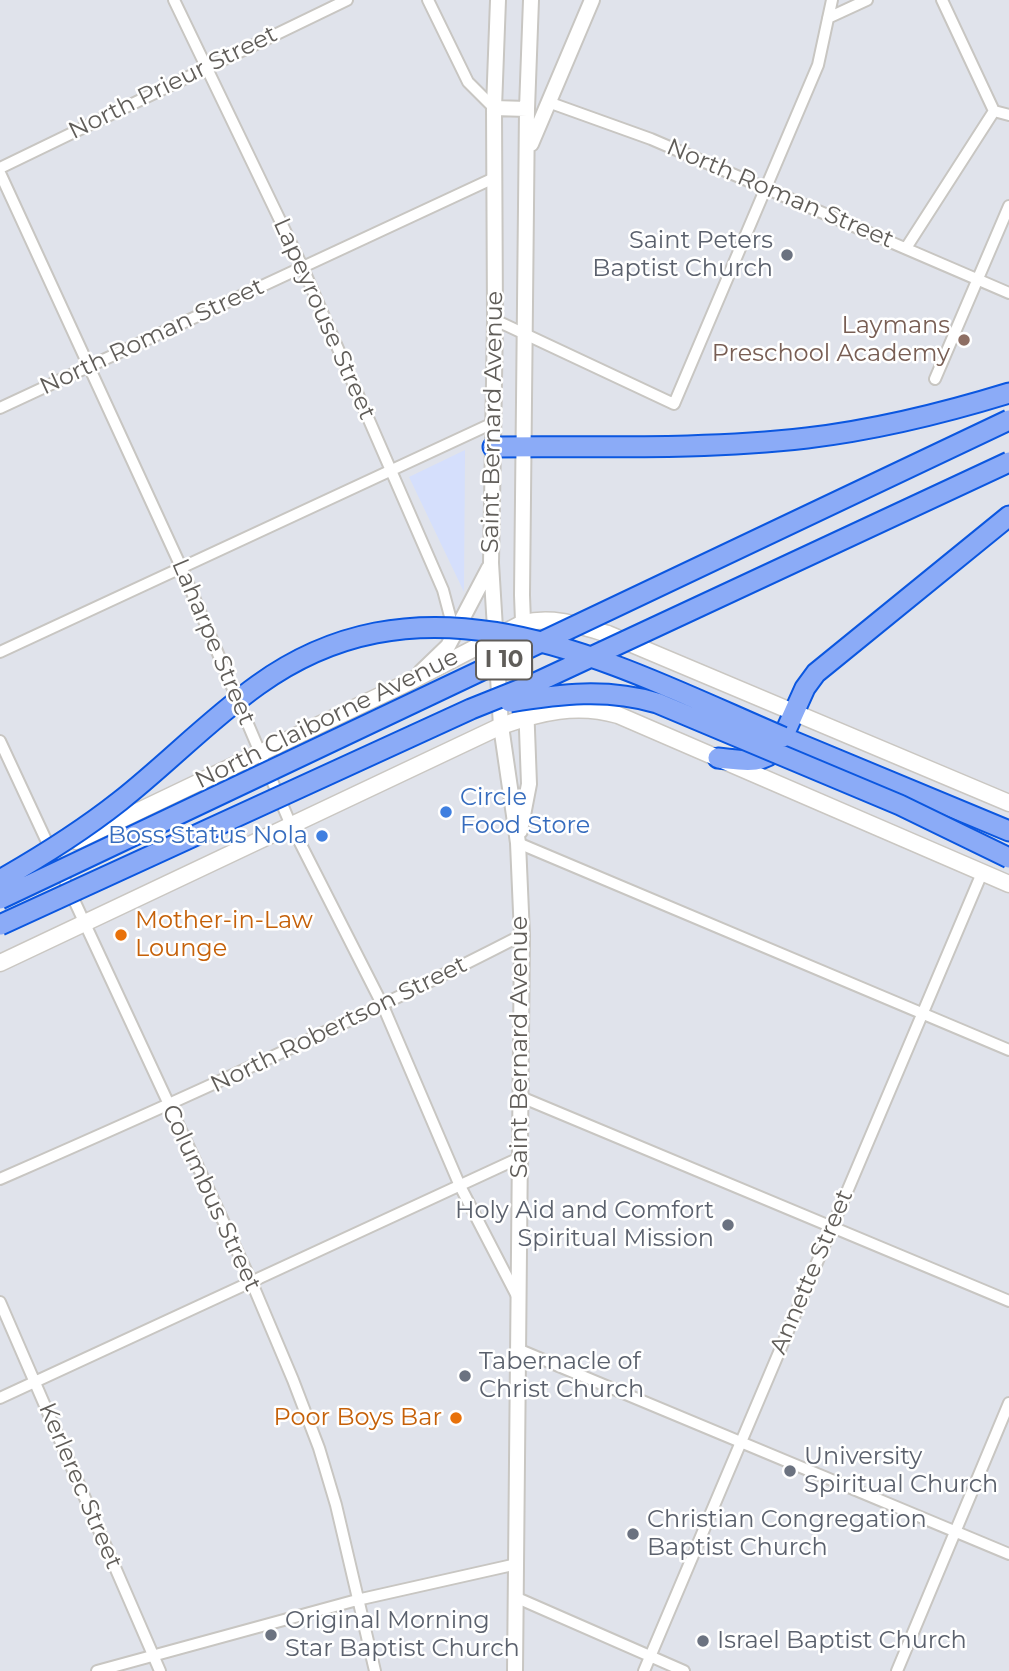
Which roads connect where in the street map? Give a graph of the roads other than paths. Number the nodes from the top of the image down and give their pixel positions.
1 (174, 0) edge
2 (347, 0) edge
3 (428, 0) edge
4 (498, 0) edge
5 (503, 0) edge
6 (531, 0) edge
7 (592, 0) edge
8 (832, 0) edge
9 (867, 0) edge
10 (942, 0) edge
11 (828, 18) junction
12 (498, 35) junction
13 (205, 67) junction
14 (548, 102) junction
15 (494, 108) junction
16 (527, 109) junction
17 (994, 111) junction
18 (1009, 115) edge
19 (528, 152) junction
20 (0, 168) edge
21 (0, 173) edge
22 (494, 178) junction
23 (764, 188) junction
24 (1009, 206) edge
25 (906, 248) junction
26 (302, 266) junction
27 (977, 280) junction
28 (1009, 293) edge
29 (495, 320) junction
30 (526, 334) junction
31 (89, 366) junction
32 (935, 379) dead end
33 (1009, 393) edge
34 (0, 408) edge
35 (1009, 420) edge
36 (493, 423) junction
37 (493, 447) junction
38 (523, 447) junction
39 (1009, 462) edge
40 (391, 470) junction
41 (1009, 516) edge
42 (491, 563) junction
43 (182, 569) junction
44 (523, 623) junction
45 (495, 637) junction
46 (448, 646) junction
47 (0, 652) edge
48 (413, 680) junction
49 (471, 709) junction
50 (794, 710) junction
51 (527, 716) junction
52 (501, 726) junction
53 (0, 741) edge
54 (260, 752) junction
55 (718, 758) junction
56 (1009, 803) edge
57 (290, 823) junction
58 (1009, 831) edge
59 (518, 843) junction
60 (51, 853) junction
61 (1009, 858) edge
62 (982, 873) junction
63 (0, 877) edge
64 (1009, 884) edge
65 (0, 899) edge
66 (82, 921) junction
67 (0, 925) edge
68 (522, 935) junction
69 (0, 962) edge
70 (383, 1006) junction
71 (921, 1013) junction
72 (1009, 1050) edge
73 (521, 1097) junction
74 (169, 1106) junction
75 (519, 1158) junction
76 (0, 1179) edge
77 (460, 1186) junction
78 (830, 1228) junction
79 (252, 1283) junction
80 (518, 1298) junction
81 (1009, 1301) edge
82 (0, 1302) edge
83 (520, 1350) junction
84 (35, 1381) junction
85 (0, 1398) edge
86 (1009, 1403) edge
87 (741, 1442) junction
88 (955, 1531) junction
89 (1009, 1554) edge
90 (517, 1564) junction
91 (515, 1597) junction
92 (357, 1600) junction
93 (154, 1657) junction
94 (650, 1657) junction
95 (97, 1671) edge
96 (160, 1671) edge
97 (375, 1671) edge
98 (515, 1671) edge
99 (644, 1671) edge
100 (684, 1671) edge
101 (897, 1671) edge

1 - 13 street, Lapeyrouse Street
2 - 13 street, North Prieur Street
3 - 15 street
4 - 12 street, Saint Bernard Avenue
5 - 12 street
6 - 16 street, Saint Bernard Avenue
7 - 14 street
8 - 11 street
9 - 11 street
10 - 17 street
11 - 23 street
12 - 15 street, Saint Bernard Avenue
13 - 20 street, North Prieur Street
13 - 26 street, Lapeyrouse Street
14 - 19 street
14 - 23 street, North Roman Street
15 - 16 street
15 - 22 street, Saint Bernard Avenue
16 - 19 street, Saint Bernard Avenue
17 - 18 street
17 - 25 street
19 - 30 street, Saint Bernard Avenue
21 - 31 street, Laharpe Street
22 - 26 street, North Roman Street
22 - 29 street, Saint Bernard Avenue
23 - 25 street, North Roman Street
23 - 30 street
24 - 27 street
25 - 27 street, North Roman Street
26 - 31 street, North Roman Street
26 - 40 street, Lapeyrouse Street
27 - 28 street, North Roman Street
27 - 32 street
29 - 30 street
29 - 36 street, Saint Bernard Avenue
30 - 38 street, Saint Bernard Avenue
31 - 34 street, North Roman Street
31 - 43 street, Laharpe Street
33 - 38 highway
35 - 65 highway, I 10, bridge
36 - 37 street, Saint Bernard Avenue
36 - 40 street
37 - 38 highway
37 - 42 street, Saint Bernard Avenue
38 - 44 street, Saint Bernard Avenue
39 - 49 highway, I 10, bridge
40 - 43 street
40 - 46 street, Lapeyrouse Street
41 - 50 highway
42 - 45 street, Saint Bernard Avenue
42 - 46 street
43 - 47 street
43 - 54 street, Laharpe Street
44 - 45 main road, North Claiborne Avenue
44 - 50 main road, North Claiborne Avenue
44 - 51 street, Saint Bernard Avenue
45 - 48 main road, North Claiborne Avenue
45 - 52 street, Saint Bernard Avenue
46 - 48 street
48 - 54 main road, North Claiborne Avenue
49 - 61 highway, bridge
49 - 67 highway, I 10, bridge
50 - 55 highway
50 - 56 main road, North Claiborne Avenue
51 - 52 main road
51 - 55 main road
51 - 59 street, Saint Bernard Avenue
52 - 57 main road
52 - 59 street, Saint Bernard Avenue
53 - 60 street, Columbus Street
54 - 57 street, Laharpe Street
54 - 60 main road, North Claiborne Avenue
55 - 62 main road
57 - 66 main road
57 - 70 street, Laharpe Street
58 - 63 highway, bridge
59 - 68 street, Saint Bernard Avenue
59 - 71 street
60 - 63 main road, North Claiborne Avenue
60 - 66 street, Columbus Street
62 - 64 main road
62 - 71 street, Annette Street
66 - 69 main road
66 - 74 street, Columbus Street
68 - 70 street, North Robertson Street
68 - 73 street, Saint Bernard Avenue
70 - 74 street, North Robertson Street
70 - 77 street, Laharpe Street
71 - 72 street
71 - 78 street, Annette Street
73 - 75 street, Saint Bernard Avenue
73 - 78 street
74 - 76 street, North Robertson Street
74 - 79 street, Columbus Street
75 - 77 street
75 - 80 street, Saint Bernard Avenue
77 - 79 street
77 - 80 street, Laharpe Street
78 - 81 street
78 - 87 street, Annette Street
79 - 84 street
79 - 92 street, Columbus Street
80 - 83 street, Saint Bernard Avenue
82 - 84 street, Kerlerec Street
83 - 87 street
83 - 90 street, Saint Bernard Avenue
84 - 85 street
84 - 93 street, Kerlerec Street
86 - 88 street
87 - 88 street
87 - 94 street, Annette Street
88 - 89 street
88 - 101 street
90 - 91 street, Saint Bernard Avenue
90 - 92 street
91 - 94 street
91 - 98 street, Saint Bernard Avenue
92 - 93 street
92 - 97 street, Columbus Street
93 - 95 street
93 - 96 street, Kerlerec Street
94 - 99 street, Annette Street
94 - 100 street

